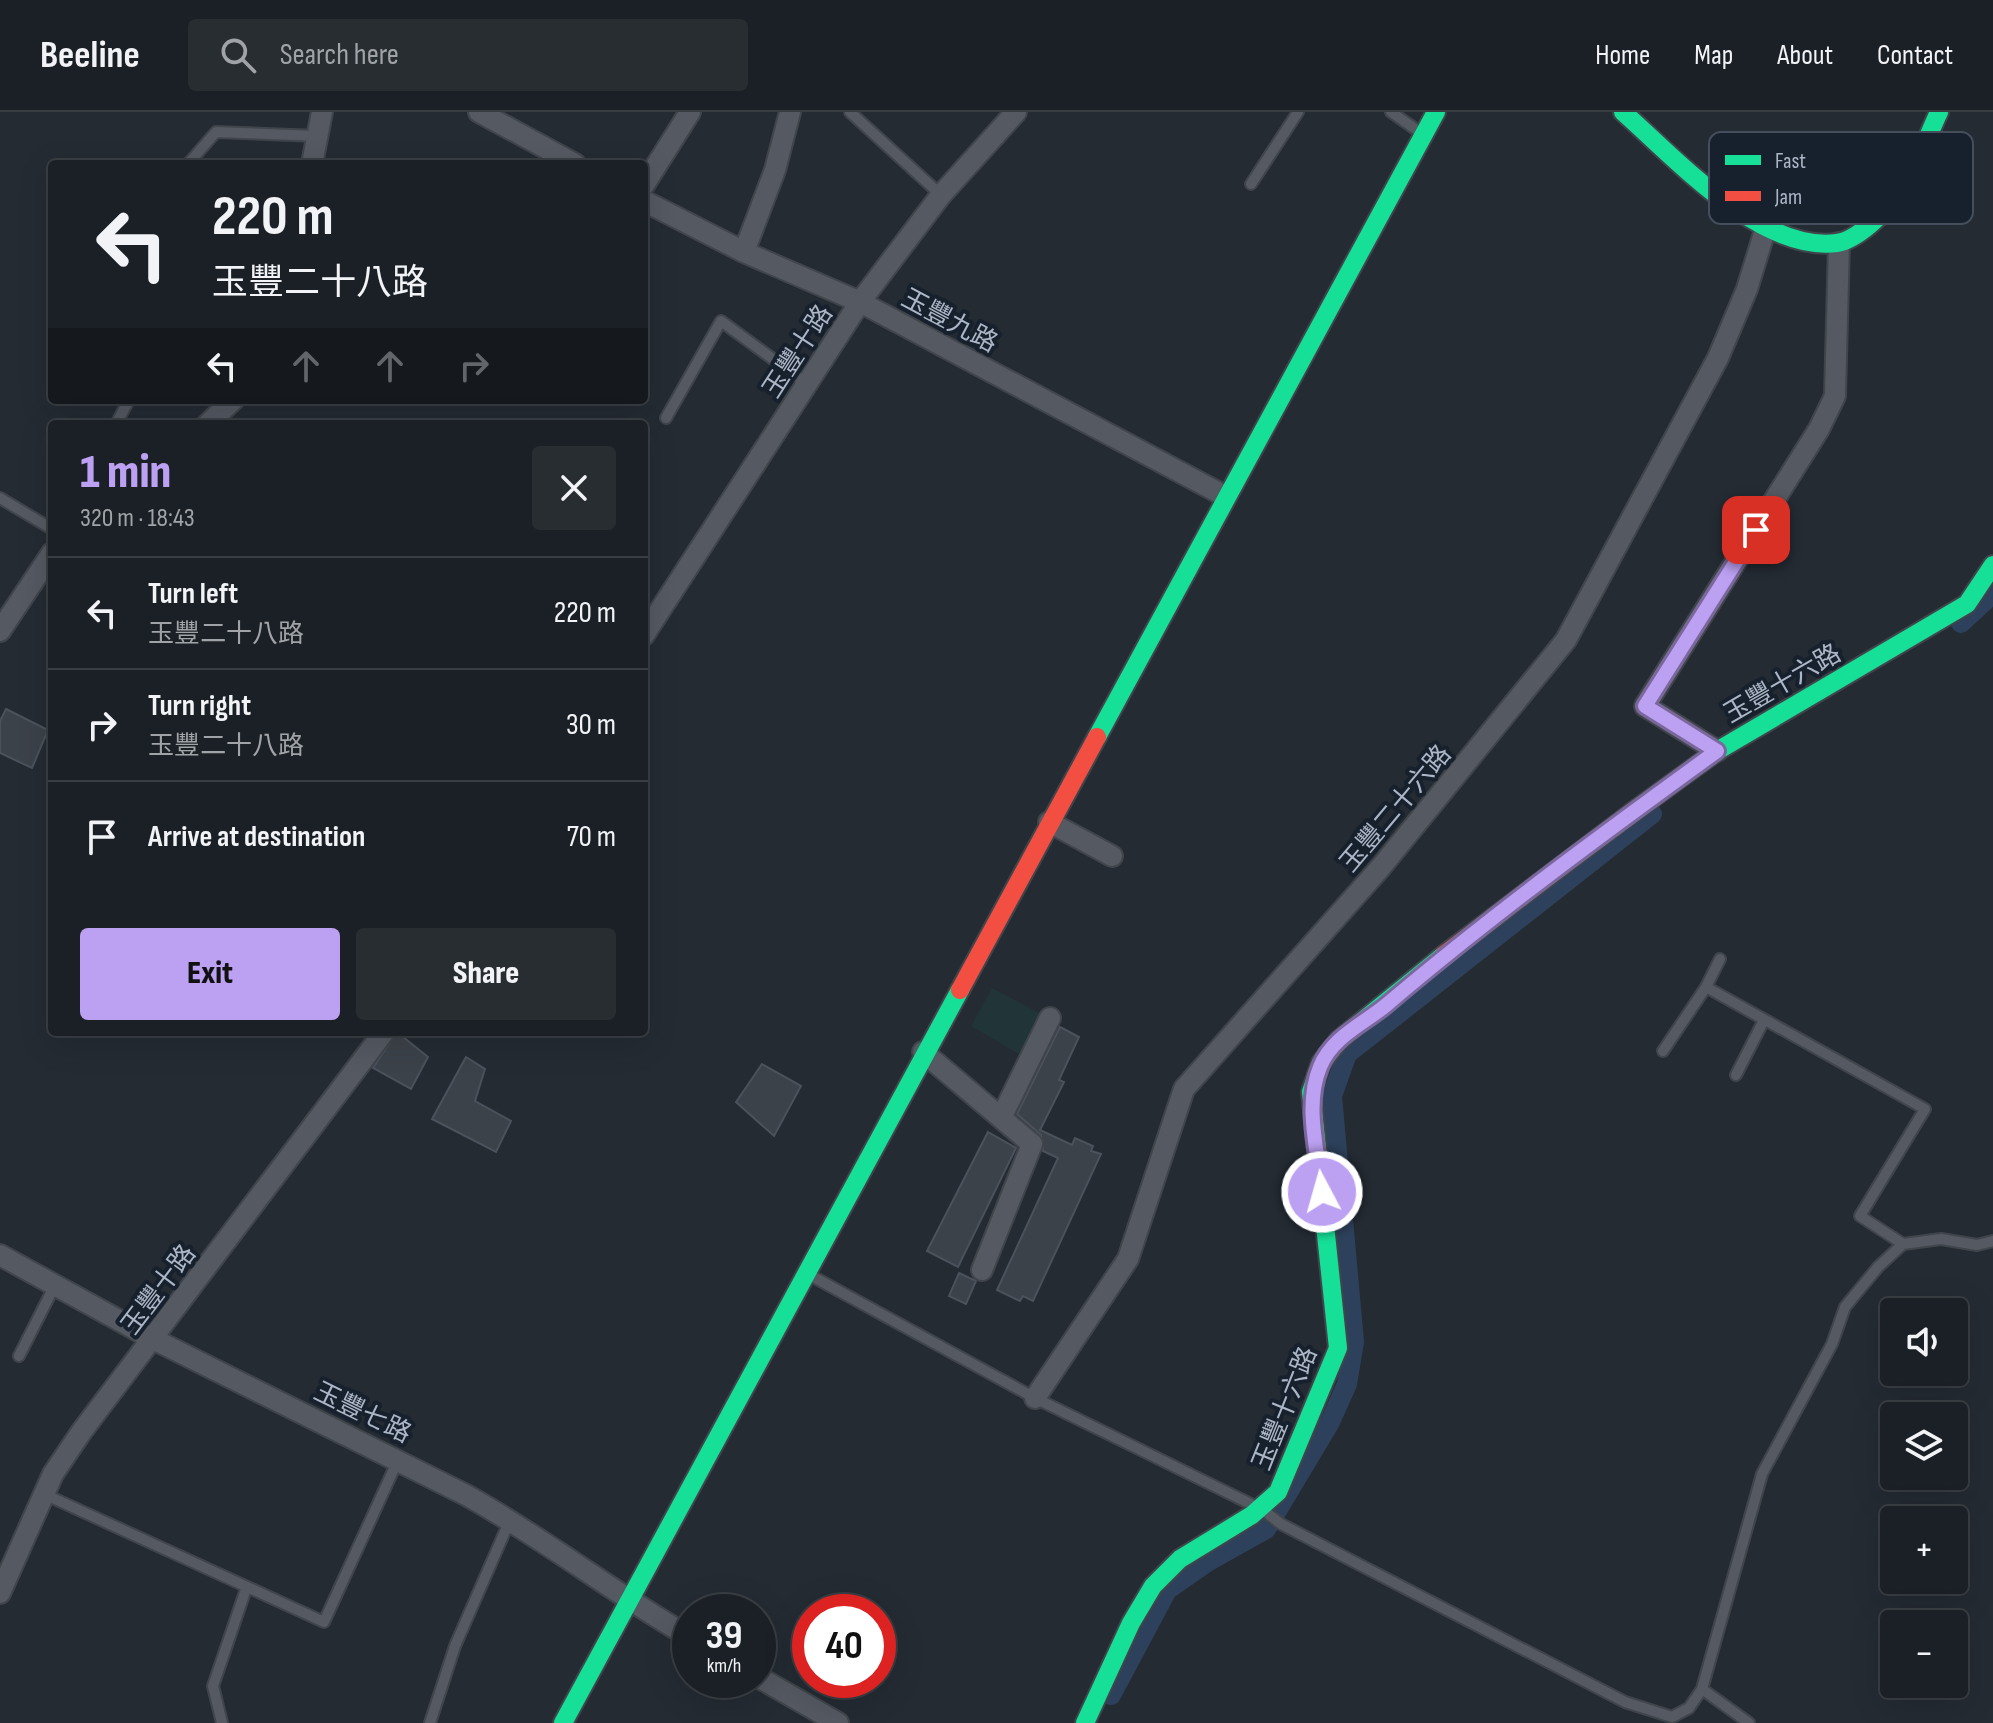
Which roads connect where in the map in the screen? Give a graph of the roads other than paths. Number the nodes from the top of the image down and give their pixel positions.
1 (322, 112) edge
2 (479, 112) edge
3 (690, 112) edge
4 (790, 112) edge
5 (850, 112) edge
6 (1016, 112) edge
7 (1298, 112) edge
8 (1391, 112) edge
9 (1436, 112) edge
10 (1939, 112) edge
11 (1630, 115) edge
12 (1929, 132) edge
13 (1423, 135) junction
14 (317, 136) junction
15 (192, 160) edge
16 (313, 160) edge
17 (568, 160) edge
18 (648, 179) edge
19 (1251, 184) dead end
20 (1709, 184) edge
21 (941, 195) junction
22 (648, 208) edge
23 (1762, 224) edge
24 (1867, 224) edge
25 (1766, 227) junction
26 (1839, 243) junction
27 (744, 252) junction
28 (860, 302) junction
29 (807, 384) junction
30 (229, 404) edge
31 (666, 418) dead end
32 (212, 420) edge
33 (1225, 496) junction
34 (0, 498) edge
35 (48, 527) edge
36 (48, 559) edge
37 (1993, 565) edge
38 (648, 629) edge
39 (0, 631) edge
40 (1717, 751) junction
41 (1049, 822) junction
42 (1112, 856) dead end
43 (1720, 959) dead end
44 (1706, 987) junction
45 (1050, 1018) dead end
46 (1764, 1020) junction
47 (381, 1036) edge
48 (1663, 1051) dead end
49 (923, 1052) junction
50 (1736, 1075) dead end
51 (1002, 1116) junction
52 (1993, 1241) edge
53 (1903, 1244) junction
54 (0, 1255) edge
55 (982, 1270) dead end
56 (805, 1273) junction
57 (55, 1285) junction
58 (153, 1339) junction
59 (19, 1356) dead end
60 (1035, 1398) junction
61 (399, 1458) junction
62 (44, 1494) junction
63 (1266, 1511) junction
64 (510, 1519) junction
65 (246, 1589) junction
66 (0, 1593) edge
67 (630, 1603) junction
68 (672, 1627) edge
69 (776, 1687) edge
70 (1702, 1689) junction
71 (222, 1723) edge
72 (430, 1723) edge
73 (563, 1723) edge
74 (838, 1723) edge
75 (1085, 1723) edge
76 (1749, 1723) edge

1 - 14 street
2 - 17 street
3 - 18 street
4 - 27 street
5 - 21 lane
6 - 21 street, 玉豐十路
7 - 19 lane
8 - 13 lane
9 - 13 street
10 - 12 street
11 - 20 street
13 - 33 street
14 - 15 lane
14 - 16 street
21 - 28 street, 玉豐十路
22 - 27 street, 玉豐九路
23 - 25 street
24 - 26 street
25 - 26 street
25 - 60 street, 玉豐二十六路
26 - 40 street
27 - 28 street, 玉豐九路
28 - 29 street, 玉豐十路
28 - 33 street, 玉豐九路
29 - 31 lane
29 - 38 street, 玉豐十路
30 - 32 street
33 - 41 street
34 - 35 lane
36 - 39 street
37 - 40 street, 玉豐十六路
40 - 63 street, 玉豐十六路
41 - 42 street
41 - 49 street
43 - 44 lane
44 - 46 lane
44 - 48 lane
45 - 51 street
46 - 50 lane
46 - 53 lane
47 - 58 street, 玉豐十路
49 - 51 street
49 - 56 street
51 - 55 street
52 - 53 lane
53 - 70 lane
54 - 57 street, 玉豐七路
56 - 60 lane
56 - 67 street
57 - 58 street, 玉豐七路
57 - 59 lane
58 - 61 street, 玉豐七路
58 - 62 street, 玉豐十路
60 - 63 lane
61 - 64 street, 玉豐七路
61 - 65 lane
62 - 65 lane
62 - 66 street, 玉豐十路
63 - 70 lane
63 - 75 street, 玉豐十六路
64 - 67 street, 玉豐七路
64 - 72 lane
65 - 71 lane
67 - 68 street, 玉豐七路
67 - 73 street
69 - 74 street
70 - 76 lane

